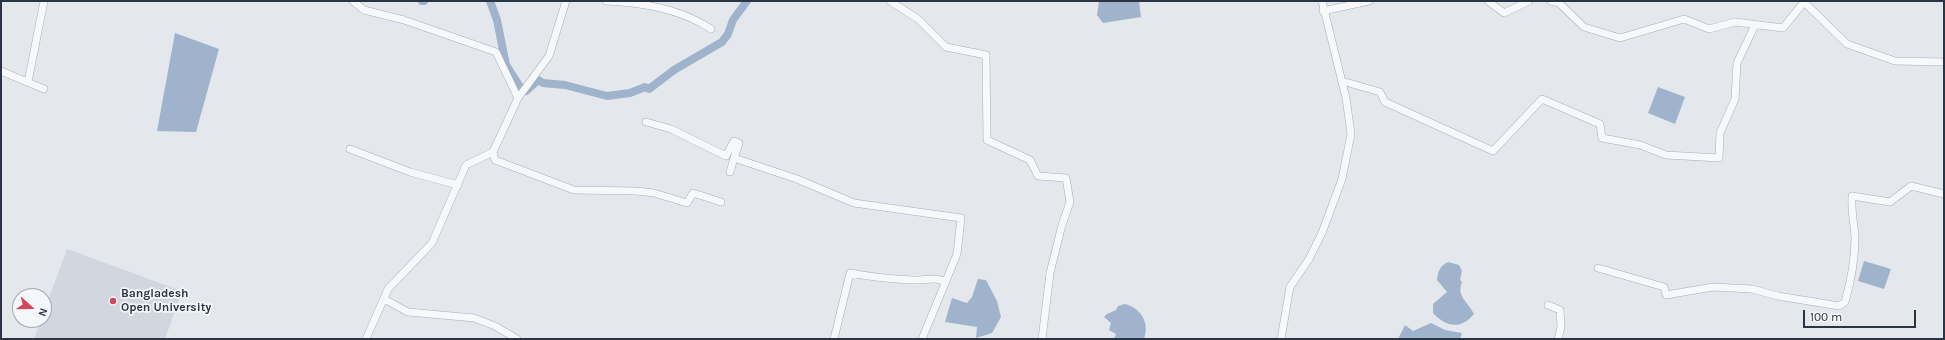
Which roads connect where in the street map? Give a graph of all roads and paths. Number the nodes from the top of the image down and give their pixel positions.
1 (44, 1) edge
2 (353, 1) edge
3 (566, 1) edge
4 (606, 1) edge
5 (890, 1) edge
6 (1322, 1) edge
7 (1369, 1) edge
8 (1488, 1) edge
9 (1529, 1) edge
10 (1551, 1) edge
11 (1804, 2) edge
12 (1324, 11) junction
13 (1755, 25) junction
14 (711, 29) dead end
15 (1944, 62) edge
16 (1, 71) edge
17 (1342, 81) junction
18 (28, 82) junction
19 (44, 89) dead end
20 (518, 98) junction
21 (646, 122) dead end
22 (350, 149) dead end
23 (493, 152) junction
24 (734, 158) junction
25 (730, 172) dead end
26 (458, 185) junction
27 (1944, 194) edge
28 (721, 202) dead end
29 (1598, 268) dead end
30 (946, 282) junction
31 (384, 299) junction
32 (1548, 305) dead end
33 (366, 339) edge
34 (517, 339) edge
35 (834, 339) edge
36 (922, 339) edge
37 (1042, 339) edge
38 (1281, 339) edge
39 (1558, 339) edge

1 - 18 street
2 - 20 street
3 - 20 street
4 - 14 street
5 - 37 street
6 - 12 street
7 - 12 street
8 - 9 street
10 - 13 street
11 - 13 street
11 - 15 street
12 - 17 street
13 - 17 street
16 - 18 street
17 - 38 street
18 - 19 street
20 - 23 street
21 - 24 street
22 - 26 street
23 - 26 street
23 - 28 street
24 - 25 street
24 - 30 street
26 - 31 street
27 - 29 street
30 - 35 street
30 - 36 street
31 - 33 street
31 - 34 street
32 - 39 street

